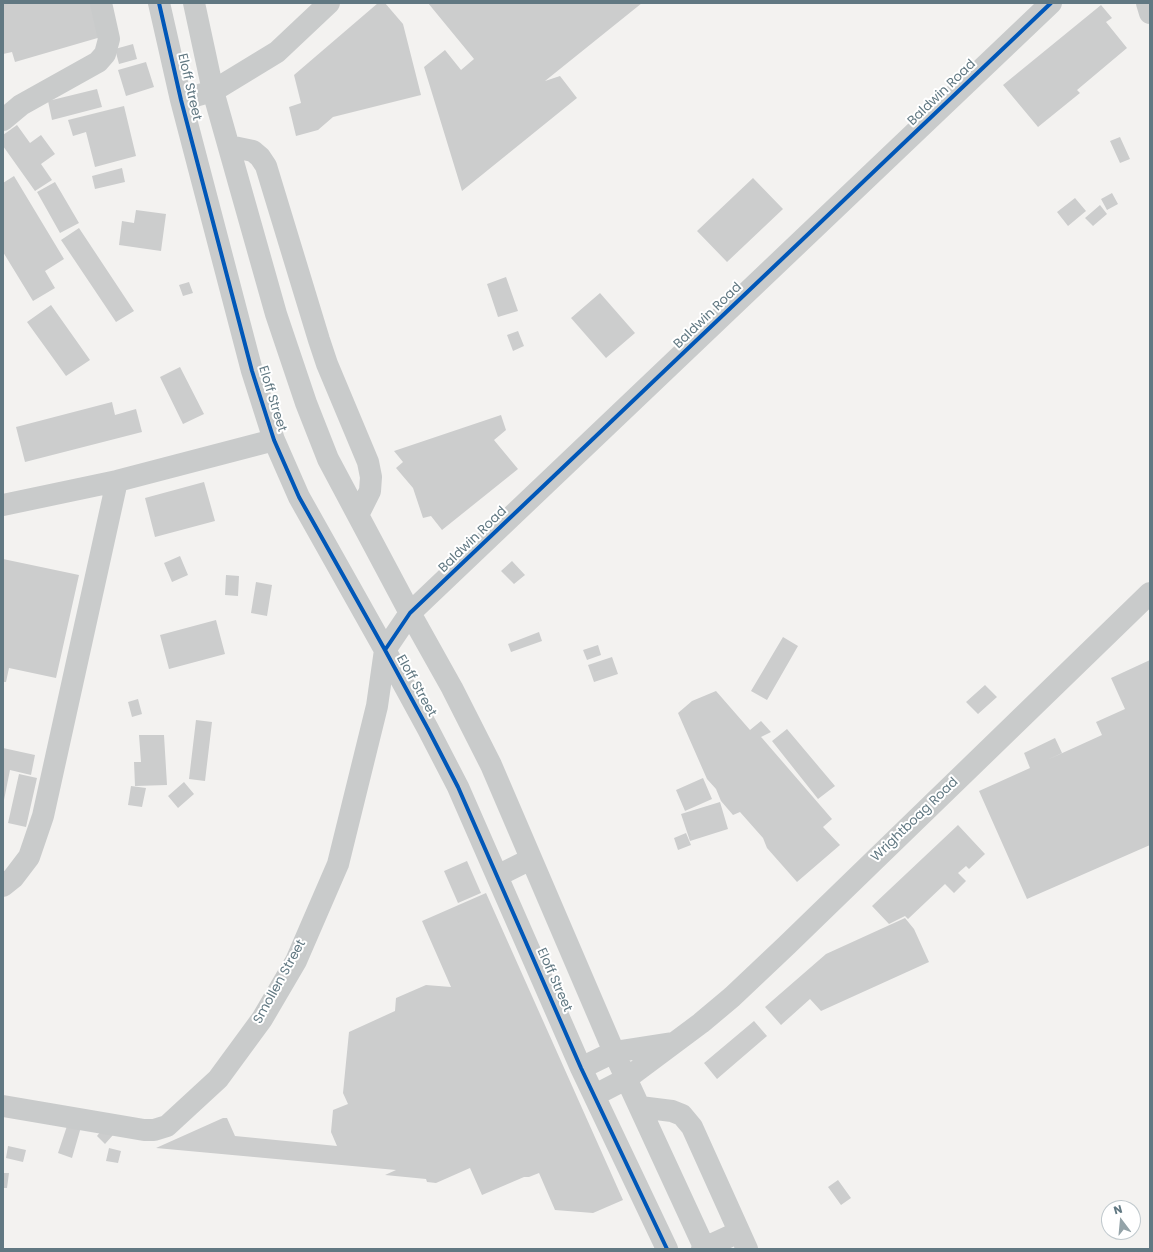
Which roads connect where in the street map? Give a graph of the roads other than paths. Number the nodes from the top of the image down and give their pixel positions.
1 (101, 3) edge
2 (159, 3) edge
3 (329, 3) edge
4 (1051, 3) edge
5 (1147, 3) edge
6 (197, 6) edge
7 (1150, 13) edge
8 (214, 91) junction
9 (181, 100) junction
10 (3, 120) edge
11 (229, 146) junction
12 (274, 440) junction
13 (117, 481) junction
14 (3, 505) edge
15 (358, 515) junction
16 (1150, 593) edge
17 (410, 613) junction
18 (385, 650) junction
19 (531, 859) junction
20 (497, 876) junction
21 (3, 886) edge
22 (675, 1043) junction
23 (614, 1052) junction
24 (581, 1068) junction
25 (626, 1079) junction
26 (595, 1096) junction
27 (3, 1106) edge
28 (640, 1107) junction
29 (743, 1240) edge
30 (668, 1249) edge
31 (704, 1249) edge

1 - 10 street
2 - 9 street, Eloff Street
3 - 8 street
4 - 17 street, Baldwin Road
5 - 7 street
6 - 8 street, Eloff Street
8 - 9 street
8 - 11 street, Eloff Street
9 - 12 street, Eloff Street
11 - 15 street, Eloff Street
11 - 15 street
12 - 13 street
12 - 18 street, Eloff Street
13 - 14 street
13 - 21 street
15 - 17 street, Eloff Street
16 - 22 street, Wrightboag Road
17 - 18 street, Baldwin Road
17 - 19 street, Eloff Street
18 - 20 street, Eloff Street
18 - 27 street, Smollen Street
19 - 20 street
19 - 23 street, Eloff Street
20 - 24 street, Eloff Street
22 - 23 street
22 - 25 street, Wrightboag Road
23 - 24 street
23 - 25 street, Eloff Street
24 - 26 street, Eloff Street
25 - 26 street, Wrightboag Road
25 - 28 street, Eloff Street
26 - 30 street, Eloff Street
28 - 29 street
28 - 31 street, Eloff Street
29 - 31 street

